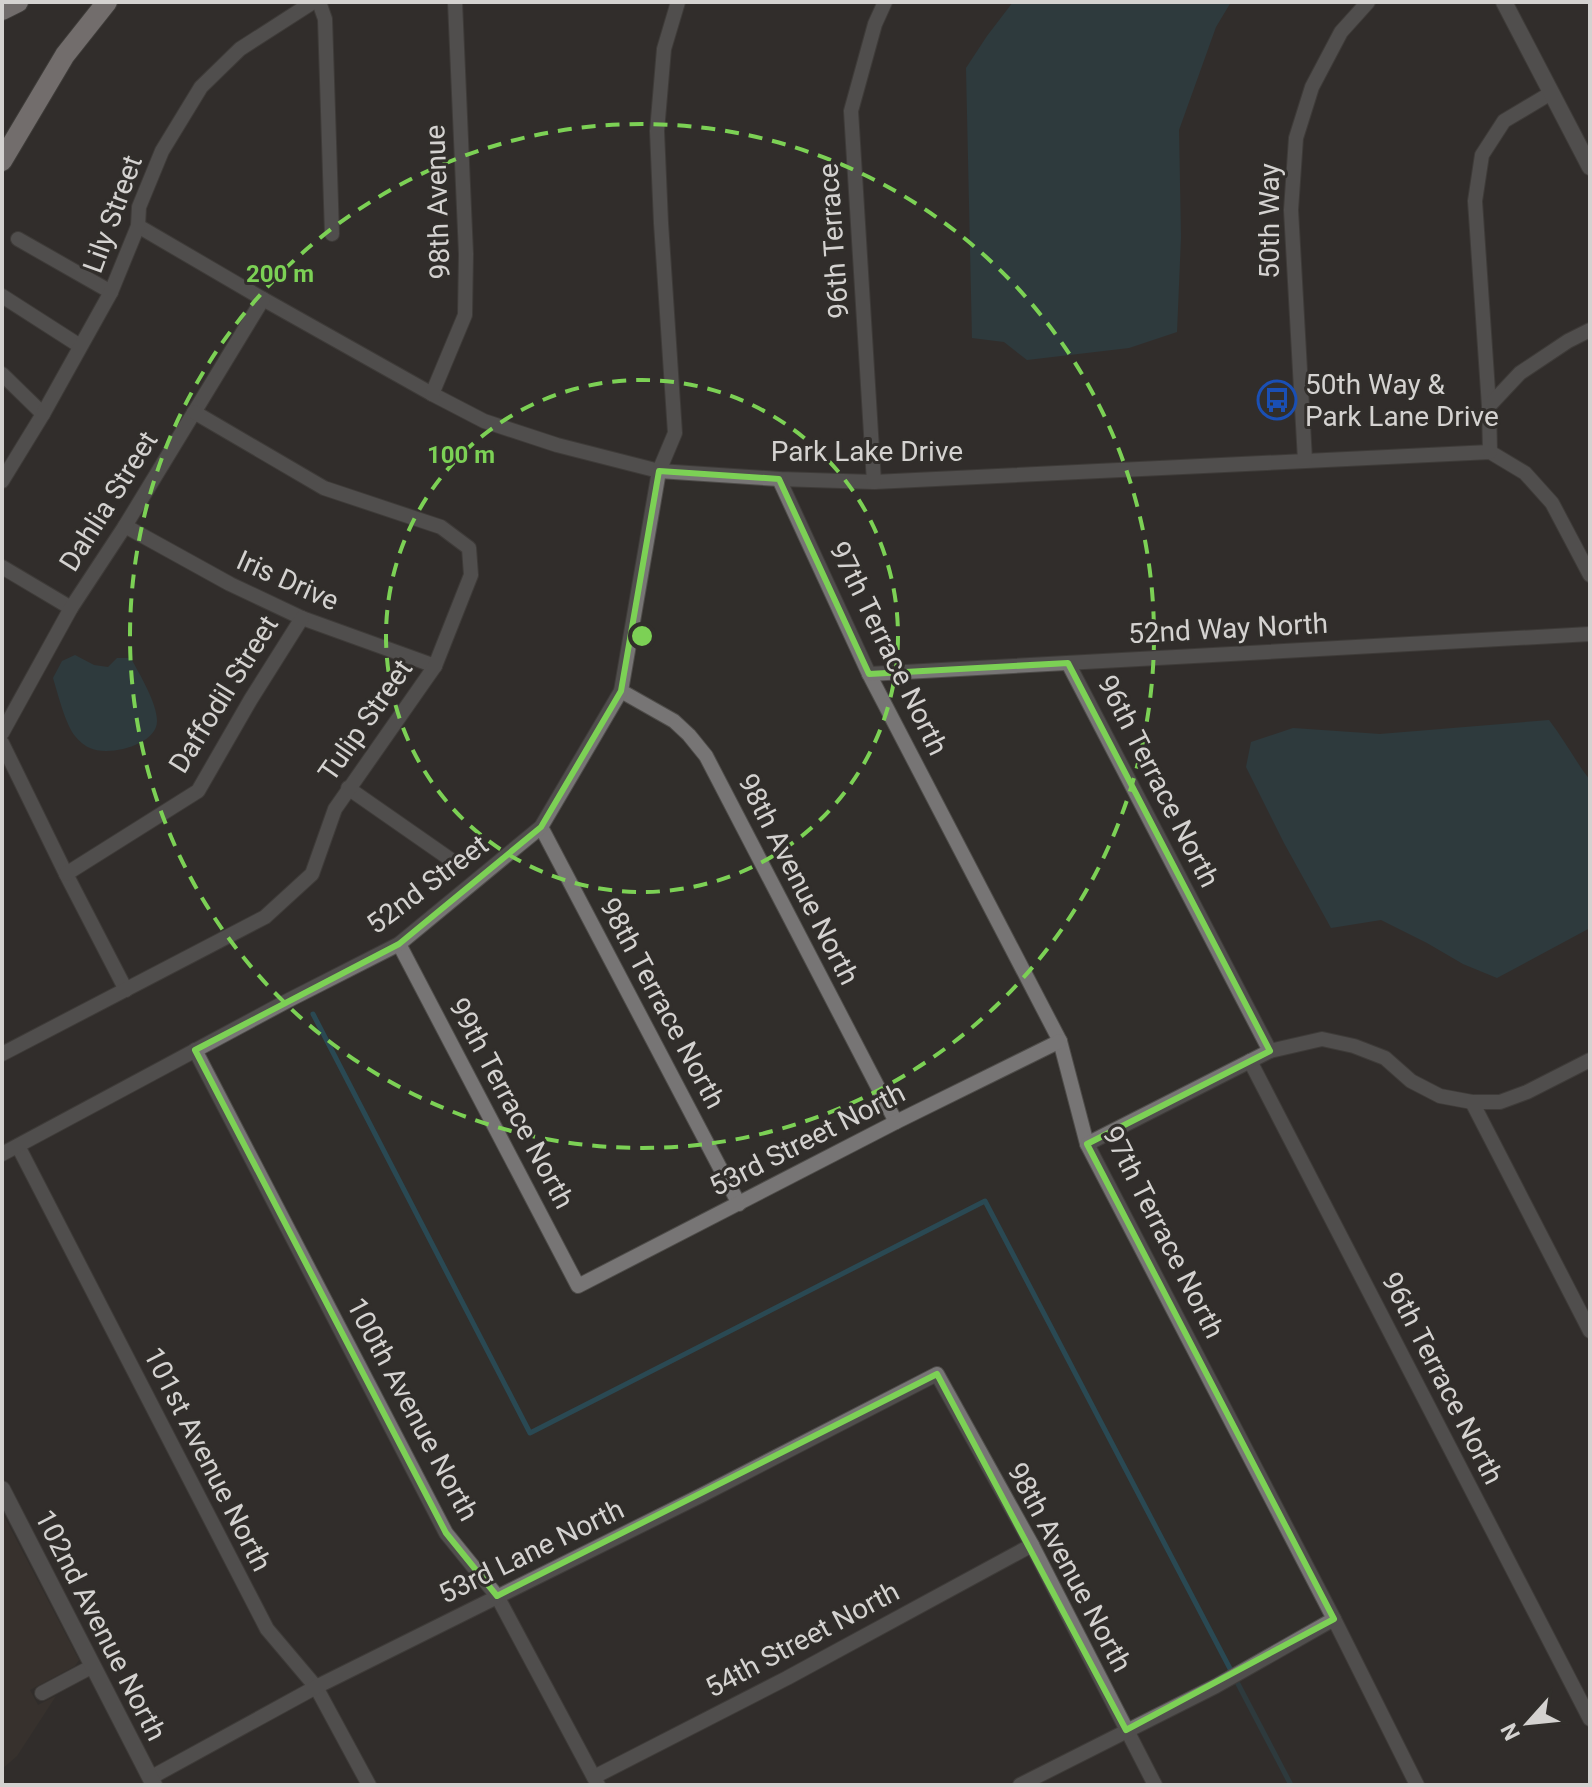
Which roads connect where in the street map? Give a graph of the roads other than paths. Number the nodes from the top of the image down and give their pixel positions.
1 (18, 2) edge
2 (107, 2) edge
3 (316, 2) edge
4 (455, 2) edge
5 (678, 2) edge
6 (885, 2) edge
7 (1368, 2) edge
8 (1504, 2) edge
9 (2, 10) edge
10 (1551, 93) junction
11 (2, 161) edge
12 (1590, 167) edge
13 (138, 226) junction
14 (332, 234) dead end
15 (18, 239) dead end
16 (111, 292) junction
17 (2, 296) edge
18 (263, 299) junction
19 (1590, 330) edge
20 (80, 346) junction
21 (2, 374) edge
22 (432, 394) junction
23 (1489, 406) junction
24 (194, 412) junction
25 (43, 414) junction
26 (1490, 452) junction
27 (1305, 460) junction
28 (659, 471) junction
29 (779, 479) junction
30 (2, 481) edge
31 (874, 482) junction
32 (125, 526) junction
33 (2, 567) edge
34 (1590, 575) edge
35 (71, 608) junction
36 (302, 618) junction
37 (1590, 634) edge
38 (1068, 663) junction
39 (435, 666) junction
40 (869, 674) junction
41 (621, 691) junction
42 (2, 733) edge
43 (2, 743) edge
44 (348, 788) junction
45 (541, 827) junction
46 (457, 864) dead end
47 (66, 874) junction
48 (399, 944) junction
49 (126, 990) junction
50 (2, 1035) edge
51 (1060, 1041) junction
52 (195, 1050) junction
53 (1270, 1051) junction
54 (6, 1052) edge
55 (1590, 1060) edge
56 (1250, 1061) junction
57 (1472, 1102) junction
58 (896, 1122) junction
59 (1087, 1144) junction
60 (18, 1146) junction
61 (2, 1154) edge
62 (739, 1204) junction
63 (578, 1286) joint
64 (1590, 1331) edge
65 (937, 1374) joint
66 (2, 1489) edge
67 (1032, 1545) junction
68 (497, 1596) junction
69 (1334, 1619) junction
70 (93, 1666) junction
71 (316, 1687) junction
72 (42, 1693) dead end
73 (1590, 1719) edge
74 (1126, 1730) junction
75 (152, 1781) edge
76 (596, 1781) edge
77 (369, 1785) edge
78 (1020, 1785) edge
79 (1155, 1785) edge
80 (1417, 1785) edge

1 - 9 main road
2 - 11 main road
3 - 13 street, Lily Street
3 - 14 street
4 - 22 street, 98th Avenue
5 - 28 street
6 - 31 street, 96th Terrace
7 - 27 street, 50th Way
8 - 10 street
10 - 12 street
10 - 23 street
13 - 16 street, Lily Street
13 - 18 street, Park Lake Drive
15 - 16 street
16 - 20 street, Lily Street
17 - 20 street
18 - 22 street, Park Lake Drive
18 - 24 street, Dahlia Street
19 - 23 street
20 - 25 street, Lily Street
21 - 25 street
22 - 28 street, Park Lake Drive
23 - 26 street
24 - 32 street, Dahlia Street
24 - 39 street, Tulip Street
25 - 30 street, Lily Street
26 - 27 street, Park Lake Drive
26 - 34 street
27 - 31 street, Park Lake Drive
28 - 29 street, Park Lake Drive
28 - 41 street, 52nd Street
29 - 31 street, Park Lake Drive
29 - 40 street, 97th Terrace North
32 - 35 street, Dahlia Street
32 - 36 street, Iris Drive
33 - 35 street
35 - 42 street, Dahlia Street
36 - 39 street, Iris Drive
36 - 47 street, Daffodil Street
37 - 38 street, 52nd Way North
38 - 40 street, 52nd Way North
38 - 53 street, 96th Terrace North
39 - 44 street, Tulip Street
40 - 51 street, 97th Terrace North
41 - 45 street, 52nd Street
41 - 58 street, 98th Avenue North
43 - 47 street
44 - 46 street
44 - 49 street, Tulip Street
45 - 48 street, 52nd Street
45 - 62 street, 98th Terrace North
47 - 49 street
48 - 52 street, 52nd Street
48 - 63 street, 99th Terrace North
49 - 54 street, Tulip Street
50 - 54 street
51 - 58 street, 53rd Street North
51 - 59 street, 97th Terrace North
52 - 60 street, 52nd Street
52 - 68 street, 100th Avenue North
53 - 56 street
53 - 57 street
55 - 57 street
56 - 59 street
56 - 73 street, 96th Terrace North
57 - 64 street
58 - 62 street, 53rd Street North
59 - 69 street, 97th Terrace North
60 - 61 street, 52nd Street
60 - 71 street, 101st Avenue North
62 - 63 street, 53rd Street North
65 - 67 street, 98th Avenue North
65 - 68 street, 53rd Lane North
66 - 70 street, 102nd Avenue North
67 - 74 street, 98th Avenue North
67 - 76 street, 54th Street North
68 - 71 street, 53rd Lane North
68 - 76 street, 100th Avenue North
69 - 74 street
69 - 80 street, 97th Terrace North
70 - 72 street
70 - 75 street, 102nd Avenue North
71 - 75 street, 53rd Lane North
71 - 77 street, 101st Avenue North
74 - 78 street
74 - 79 street, 98th Avenue North

